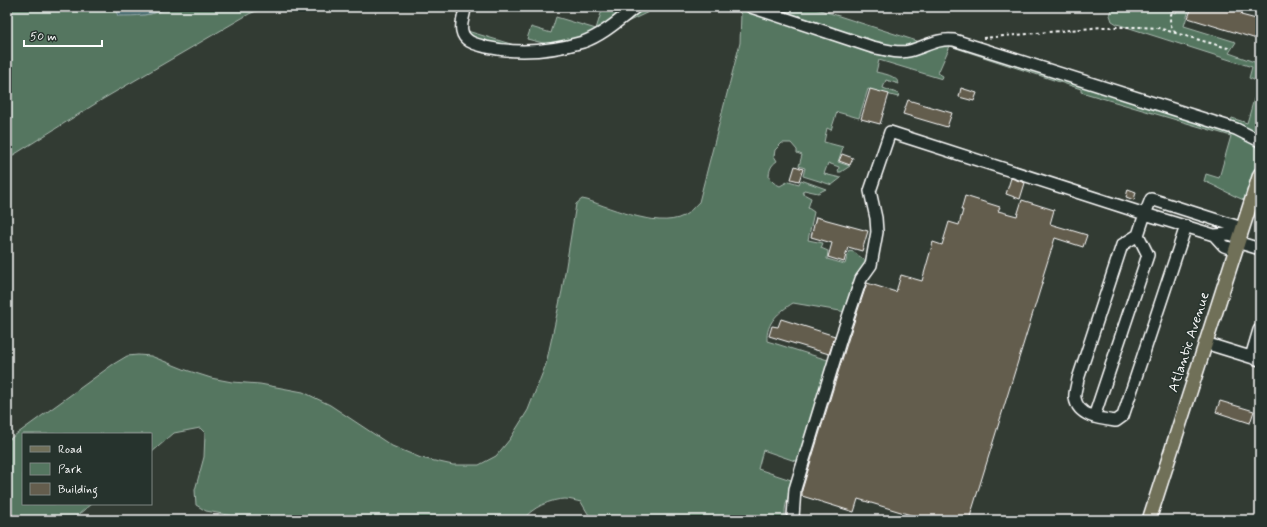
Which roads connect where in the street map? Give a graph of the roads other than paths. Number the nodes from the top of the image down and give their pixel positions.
1 (465, 7) edge
2 (636, 7) edge
3 (751, 7) edge
4 (1260, 141) edge
5 (1260, 174) edge
6 (1145, 214) junction
7 (1186, 226) junction
8 (1138, 235) junction
9 (1238, 239) junction
10 (1260, 249) edge
11 (1260, 329) edge
12 (1205, 342) junction
13 (1255, 358) edge
14 (1094, 417) junction
15 (795, 520) edge
16 (1149, 520) edge

1 - 2 street
3 - 4 street
5 - 9 main road, Atlantic Avenue
6 - 7 street
6 - 8 street
6 - 9 street
6 - 15 street
7 - 9 street
7 - 14 street
8 - 14 street
8 - 14 street
9 - 10 street
9 - 12 main road, Atlantic Avenue
11 - 13 street
12 - 13 street
12 - 16 main road, Atlantic Avenue

